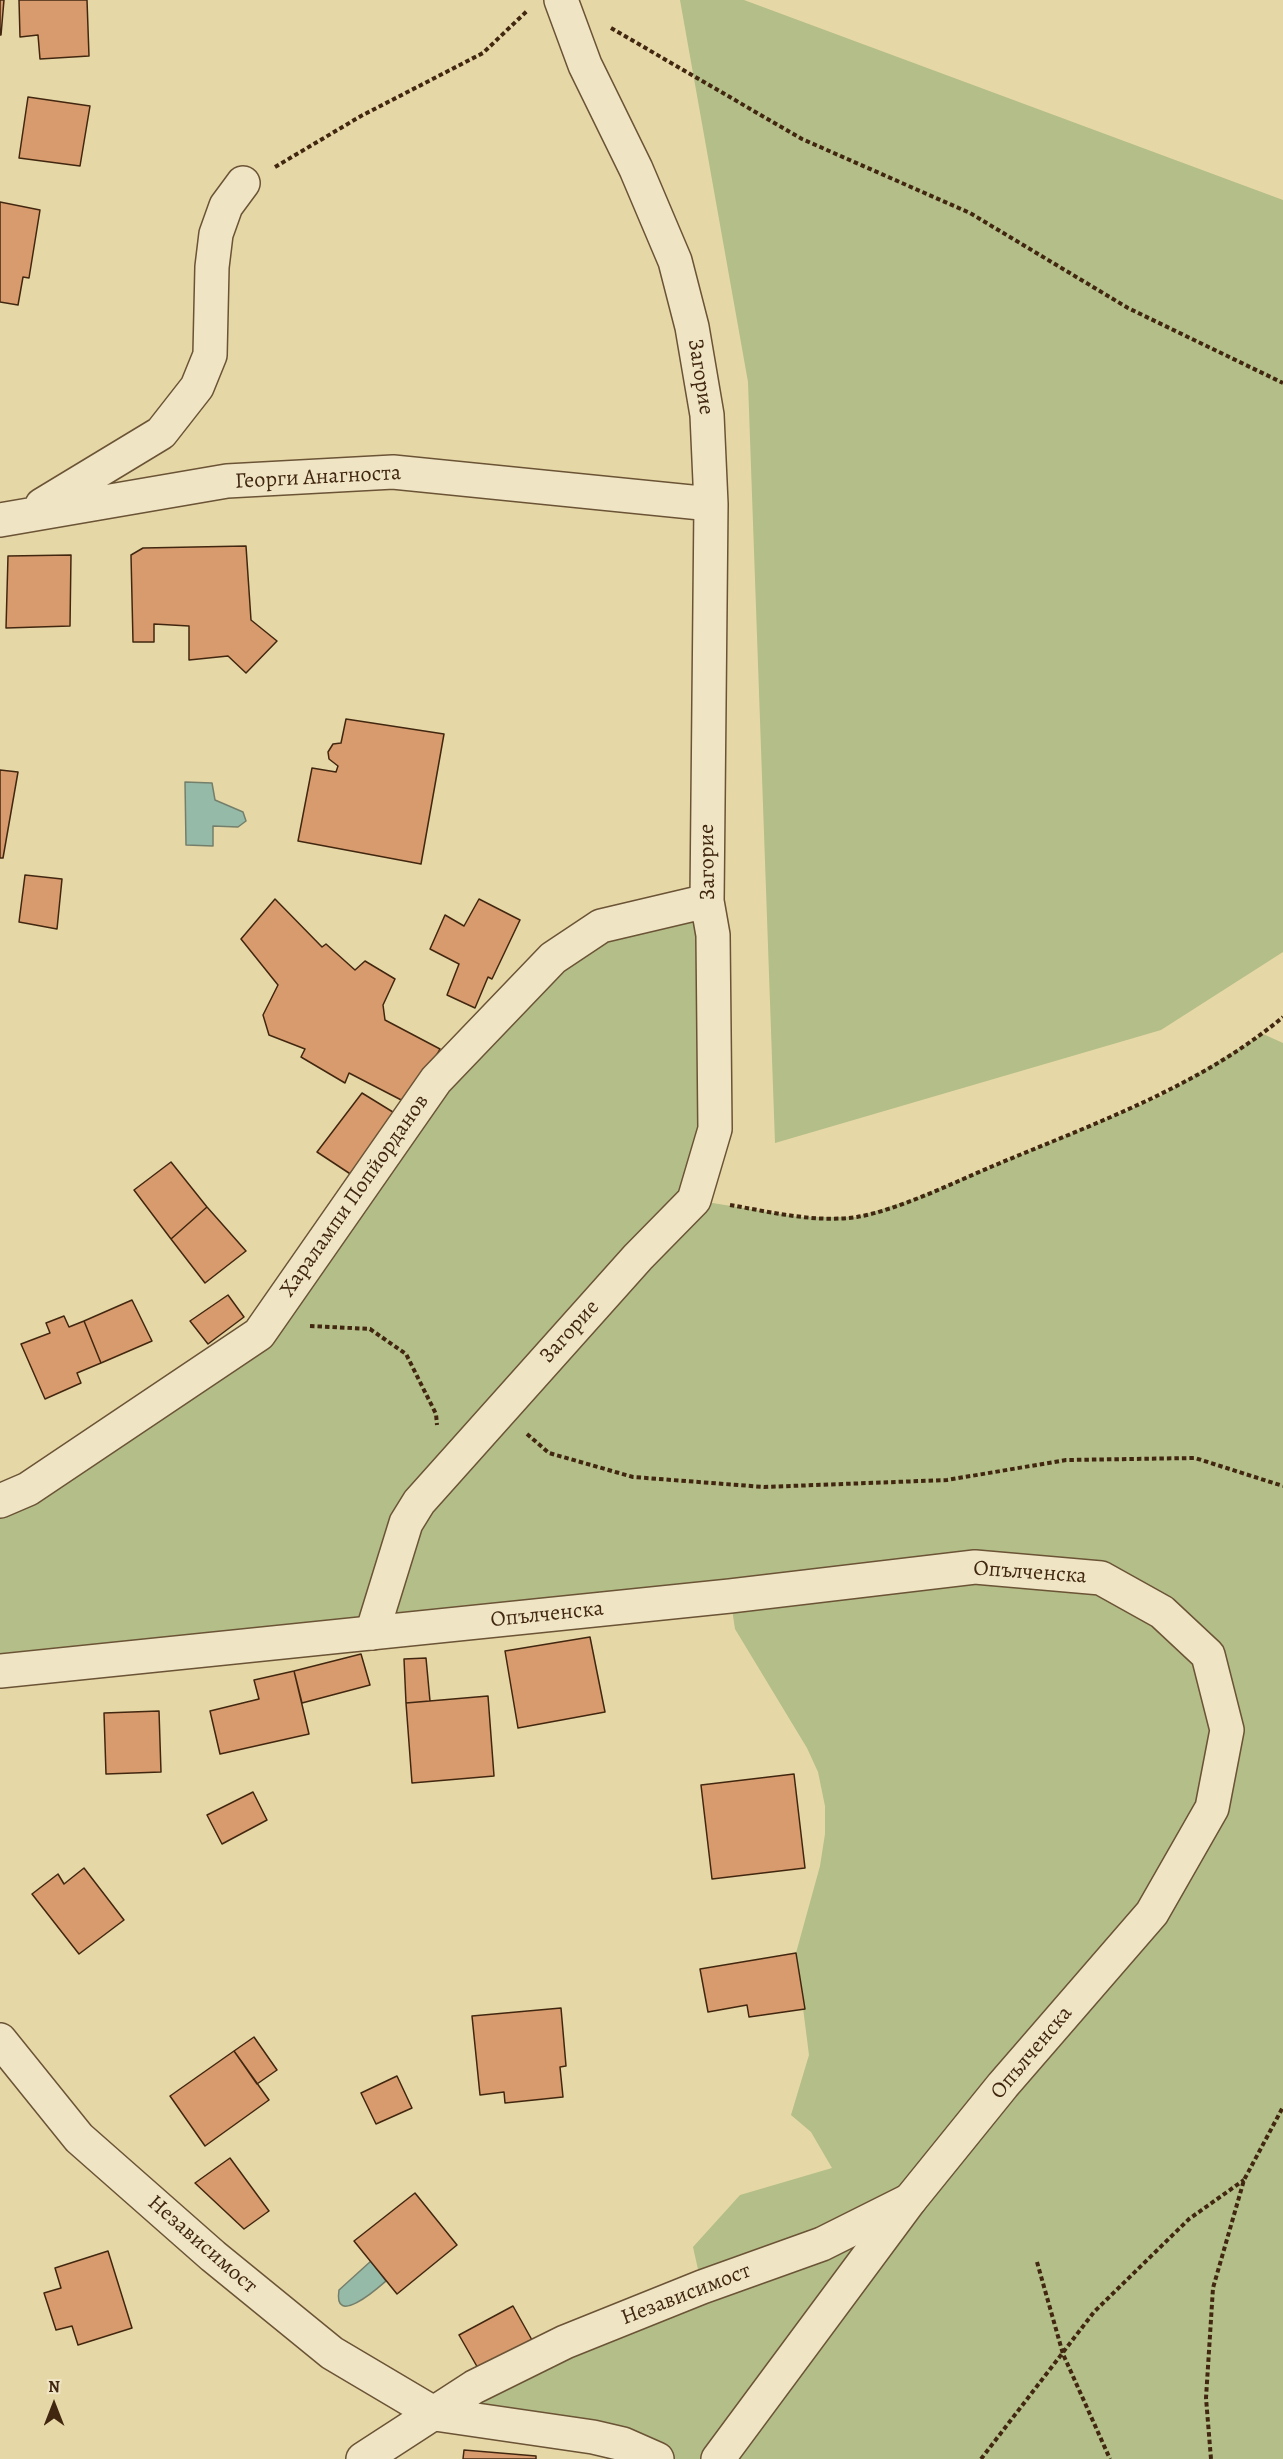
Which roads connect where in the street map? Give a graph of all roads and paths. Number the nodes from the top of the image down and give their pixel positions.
1 (546, 4) edge
2 (607, 26) dead end
3 (243, 183) joint
4 (1283, 383) edge
5 (711, 504) junction
6 (14, 517) edge
7 (707, 901) junction
8 (1283, 1017) edge
9 (694, 1200) junction
10 (284, 1299) junction
11 (500, 1409) junction
12 (438, 1432) dead end
13 (1283, 1486) edge
14 (0, 1501) edge
15 (372, 1633) junction
16 (0, 1671) edge
17 (0, 2040) edge
18 (1283, 2107) edge
19 (1244, 2180) junction
20 (910, 2200) junction
21 (1037, 2262) dead end
22 (1063, 2354) junction
23 (435, 2414) junction
24 (363, 2459) edge
25 (657, 2459) edge
26 (718, 2459) edge
27 (981, 2459) edge
28 (1110, 2459) edge
29 (1211, 2459) edge

1 - 3 path
1 - 5 street, Загорие
2 - 4 path
3 - 6 street
5 - 6 street, Георги Анагноста
5 - 7 street, Загорие
7 - 9 street, Загорие
7 - 10 street, Харалампи Попйорданов
8 - 9 path
9 - 11 street, Загорие
10 - 12 path
10 - 14 street, Харалампи Попйорданов
11 - 13 path
11 - 15 street, Загорие
15 - 16 street, Опълченска
15 - 20 street, Опълченска
17 - 23 street, Независимост
18 - 19 path
19 - 22 path
19 - 29 path
20 - 23 street, Независимост
20 - 26 street, Опълченска
21 - 22 path
22 - 27 path
22 - 28 path
23 - 24 street, Независимост
23 - 25 street, Независимост

